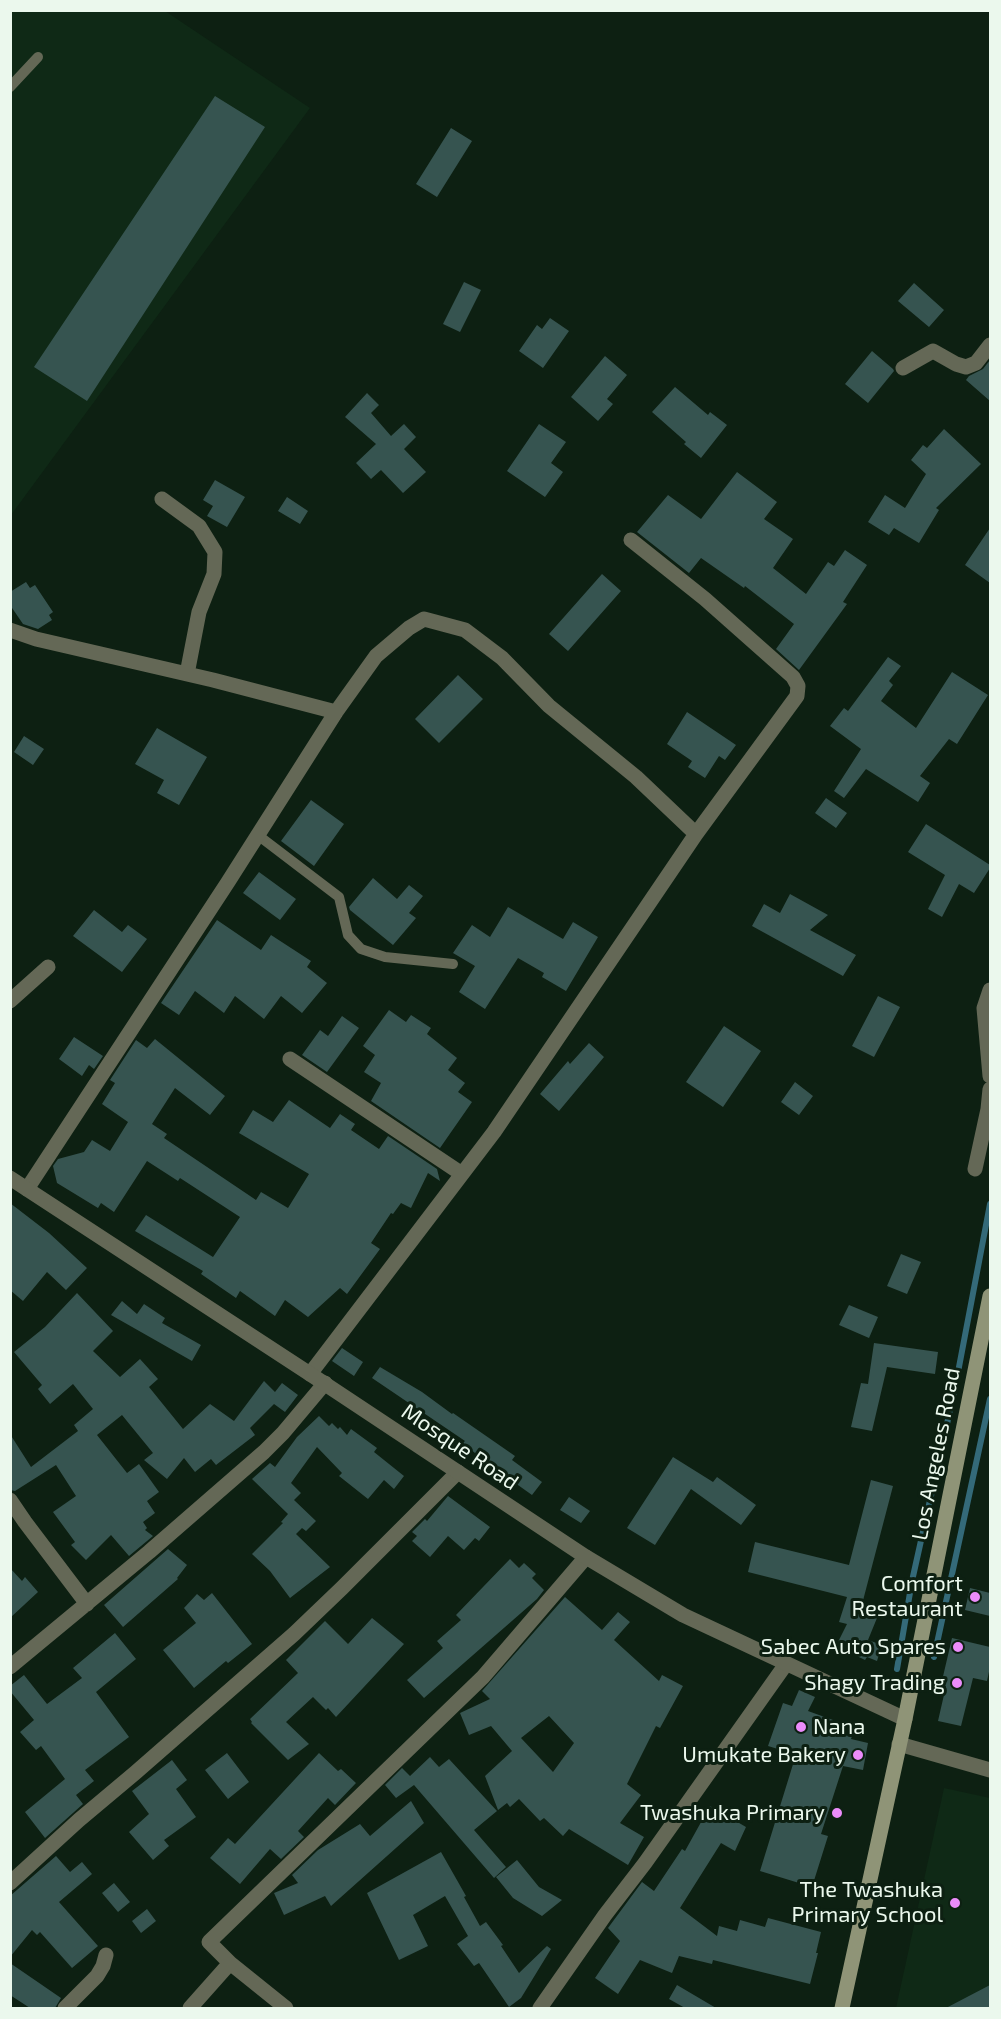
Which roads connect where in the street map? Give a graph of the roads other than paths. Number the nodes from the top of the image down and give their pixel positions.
1 (38, 57) dead end
2 (10, 87) edge
3 (990, 345) edge
4 (903, 368) dead end
5 (162, 499) dead end
6 (631, 540) dead end
7 (10, 630) edge
8 (187, 674) junction
9 (336, 712) junction
10 (696, 834) junction
11 (259, 836) junction
12 (453, 964) dead end
13 (48, 967) dead end
14 (990, 990) edge
15 (10, 1001) edge
16 (290, 1059) dead end
17 (990, 1076) edge
18 (990, 1089) edge
19 (975, 1169) dead end
20 (462, 1174) junction
21 (10, 1178) edge
22 (27, 1189) junction
23 (990, 1296) edge
24 (310, 1374) junction
25 (325, 1383) junction
26 (458, 1472) junction
27 (10, 1500) edge
28 (586, 1557) junction
29 (87, 1604) junction
30 (786, 1664) junction
31 (10, 1667) edge
32 (905, 1719) junction
33 (899, 1744) junction
34 (990, 1770) edge
35 (10, 1883) edge
36 (106, 1955) dead end
37 (230, 1963) junction
38 (65, 2008) edge
39 (190, 2008) edge
40 (286, 2008) edge
41 (540, 2008) edge
42 (842, 2008) edge

1 - 2 lane
3 - 4 street
5 - 8 street
6 - 10 street
7 - 8 street
8 - 9 street
9 - 10 street
9 - 11 street
10 - 20 street
11 - 12 lane
11 - 22 street
13 - 15 street
14 - 17 street
16 - 20 street
18 - 19 street
20 - 24 street
21 - 22 street, Mosque Road
22 - 24 street, Mosque Road
23 - 32 main road, Los Angeles Road
24 - 25 street, Mosque Road
25 - 26 street, Mosque Road
25 - 29 street
26 - 28 street, Mosque Road
26 - 35 street
27 - 29 street
28 - 30 street, Mosque Road
28 - 37 street
29 - 31 street
30 - 32 street, Mosque Road
30 - 41 street
32 - 33 main road, Los Angeles Road
33 - 34 street
33 - 42 main road, Los Angeles Road
36 - 38 street
37 - 39 street
37 - 40 street

